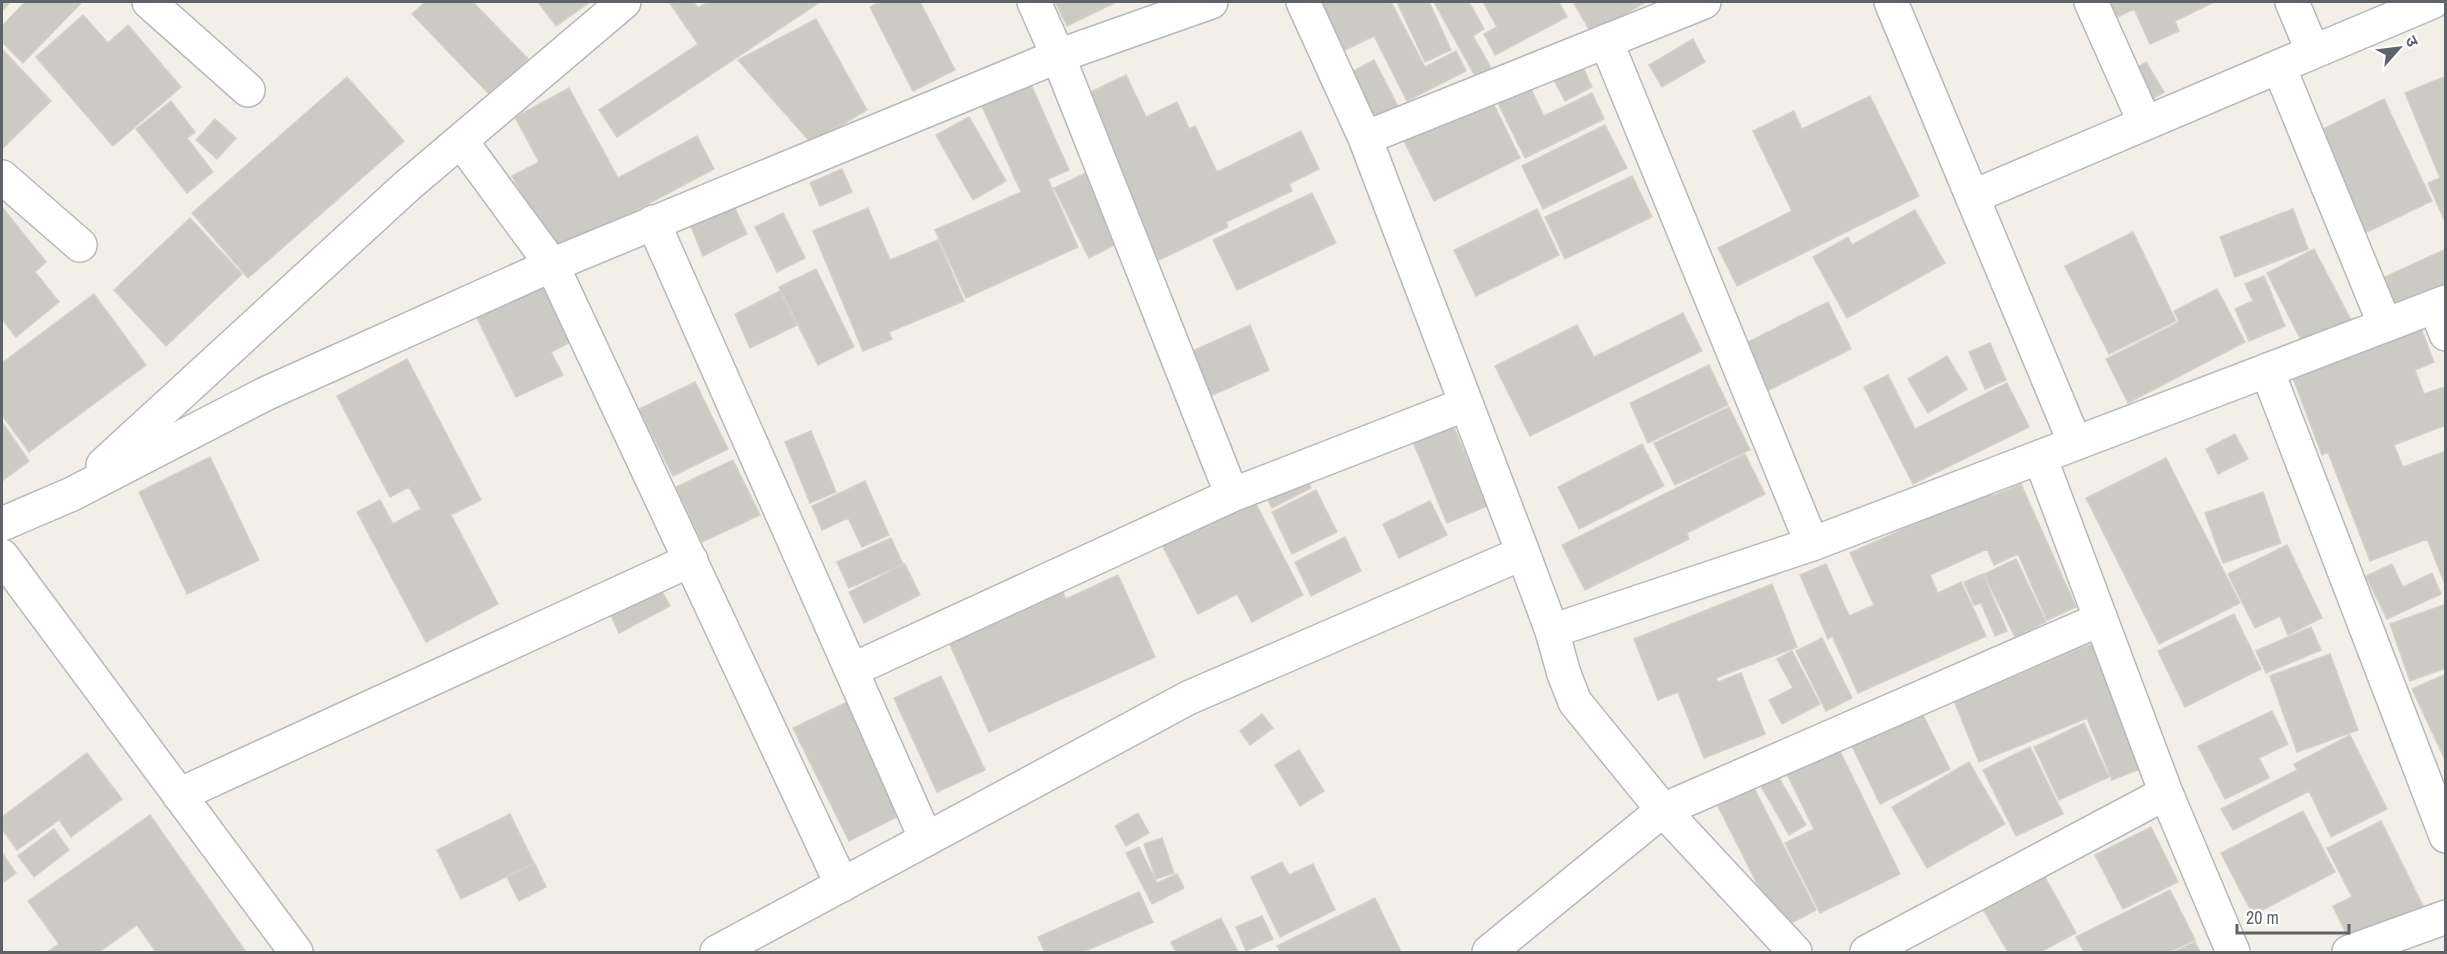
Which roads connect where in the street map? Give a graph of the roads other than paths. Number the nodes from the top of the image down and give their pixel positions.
1 (149, 2) edge
2 (624, 2) edge
3 (1034, 2) edge
4 (1210, 2) edge
5 (1303, 2) edge
6 (1704, 2) edge
7 (1891, 2) edge
8 (2091, 2) edge
9 (2292, 2) edge
10 (2432, 2) edge
11 (1606, 41) junction
12 (2313, 52) junction
13 (1058, 56) junction
14 (2279, 67) junction
15 (248, 90) dead end
16 (2145, 123) junction
17 (1365, 138) junction
18 (461, 141) junction
19 (2, 177) edge
20 (1972, 197) junction
21 (653, 222) junction
22 (80, 245) dead end
23 (552, 265) junction
24 (2442, 314) edge
25 (2385, 325) junction
26 (2267, 370) junction
27 (1466, 404) junction
28 (2075, 443) junction
29 (2040, 457) junction
30 (72, 494) junction
31 (1232, 495) junction
32 (2, 524) edge
33 (1812, 544) junction
34 (1523, 553) junction
35 (2, 556) edge
36 (690, 560) junction
37 (2101, 619) junction
38 (1552, 631) junction
39 (852, 670) junction
40 (2166, 792) junction
41 (179, 795) junction
42 (1663, 810) junction
43 (2445, 836) edge
44 (926, 839) junction
45 (842, 885) junction
46 (2445, 918) edge
47 (296, 952) edge
48 (717, 952) edge
49 (1490, 952) edge
50 (1795, 952) edge
51 (1867, 952) edge
52 (2233, 952) edge
53 (2349, 952) edge

1 - 15 street
2 - 18 street
3 - 13 street
4 - 13 street
5 - 17 street
6 - 11 street
7 - 20 street
8 - 16 street
9 - 12 street
10 - 12 street
11 - 17 street
11 - 33 street
12 - 14 street
13 - 21 street
13 - 31 street
14 - 16 street
14 - 25 street
16 - 20 street
17 - 27 street
18 - 23 street
18 - 30 street
19 - 22 street
20 - 28 street
21 - 23 street
21 - 39 street
23 - 30 street
23 - 36 street
24 - 25 street
25 - 26 street
26 - 28 street
26 - 43 street
27 - 31 street
27 - 34 street
28 - 29 street
29 - 33 street
29 - 37 street
30 - 32 street
31 - 39 street
33 - 38 street
34 - 38 street
34 - 44 street
35 - 41 street
36 - 41 street
36 - 45 street
37 - 40 street
37 - 42 street
38 - 42 street
39 - 44 street
40 - 51 street
40 - 52 street
41 - 47 street
42 - 49 street
42 - 50 street
44 - 45 street
45 - 48 street
46 - 53 street

